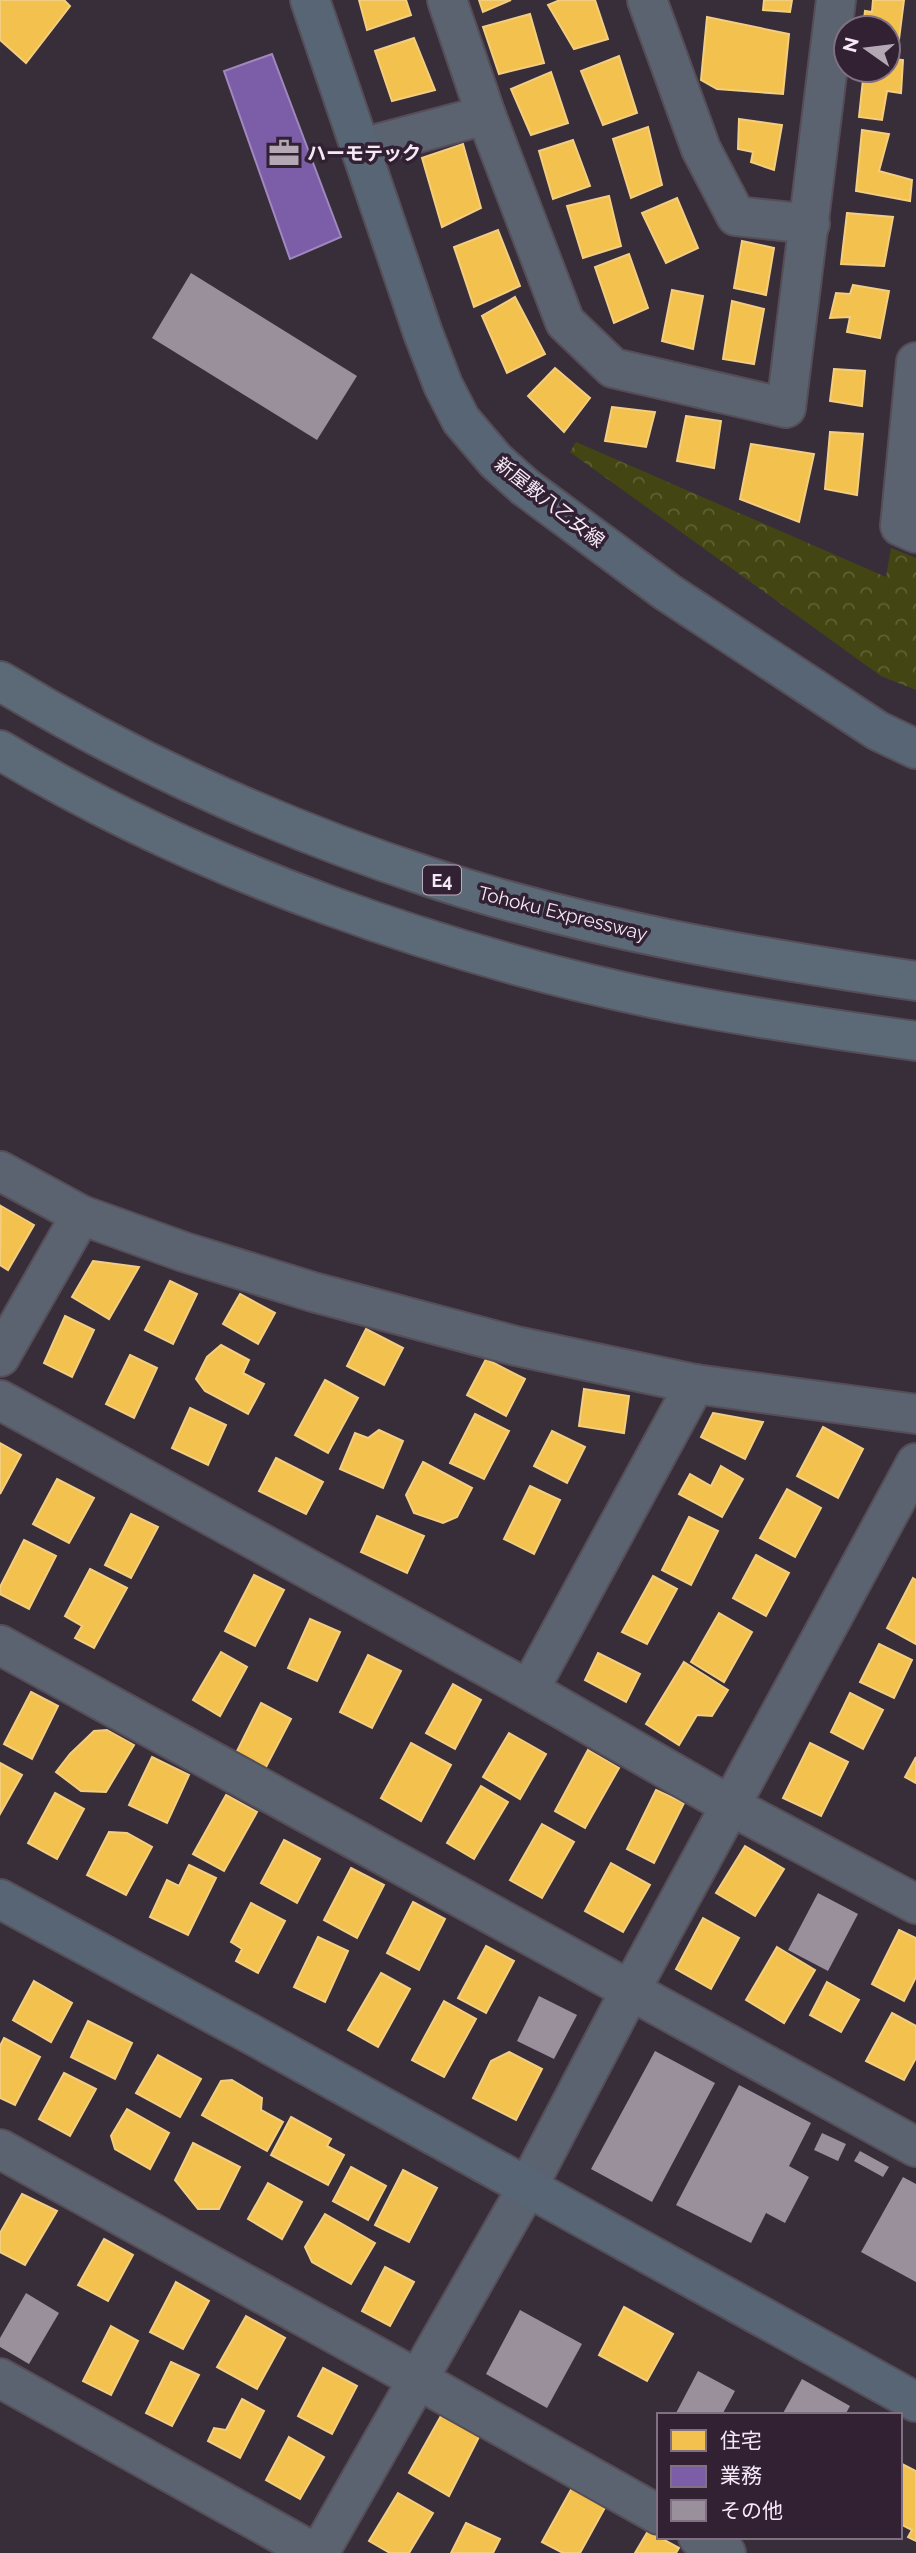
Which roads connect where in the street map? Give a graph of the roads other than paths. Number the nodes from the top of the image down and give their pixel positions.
1 (310, 0) edge
2 (447, 0) edge
3 (647, 0) edge
4 (836, 0) edge
5 (486, 115) junction
6 (360, 148) junction
7 (810, 224) junction
8 (916, 362) edge
9 (916, 533) edge
10 (0, 681) edge
11 (916, 748) edge
12 (0, 750) edge
13 (916, 981) edge
14 (916, 1041) edge
15 (0, 1171) edge
16 (80, 1215) junction
17 (0, 1357) edge
18 (695, 1384) junction
19 (0, 1400) edge
20 (916, 1414) edge
21 (916, 1463) edge
22 (0, 1645) edge
23 (529, 1690) junction
24 (731, 1806) junction
25 (0, 1899) edge
26 (916, 1904) edge
27 (630, 1991) junction
28 (916, 2147) edge
29 (0, 2149) edge
30 (527, 2188) junction
31 (0, 2378) edge
32 (417, 2379) junction
33 (916, 2402) edge
34 (657, 2514) edge
35 (702, 2539) edge
36 (317, 2553) edge
37 (726, 2553) edge

1 - 6 street, 新屋敷八乙女線
2 - 5 street
3 - 7 street
4 - 7 street
5 - 6 street
5 - 7 street
6 - 11 street, 新屋敷八乙女線
8 - 9 street
10 - 13 highway, Tohoku Expressway / E4
12 - 14 highway
15 - 16 street
16 - 17 street
16 - 18 street
18 - 20 street
18 - 23 street
19 - 23 street
21 - 24 street
22 - 27 street
23 - 24 street
24 - 26 street
24 - 27 street
25 - 30 street
27 - 28 street
27 - 30 street
29 - 32 street
30 - 32 street
30 - 33 street
31 - 36 street
32 - 34 street
32 - 36 street
35 - 37 street

